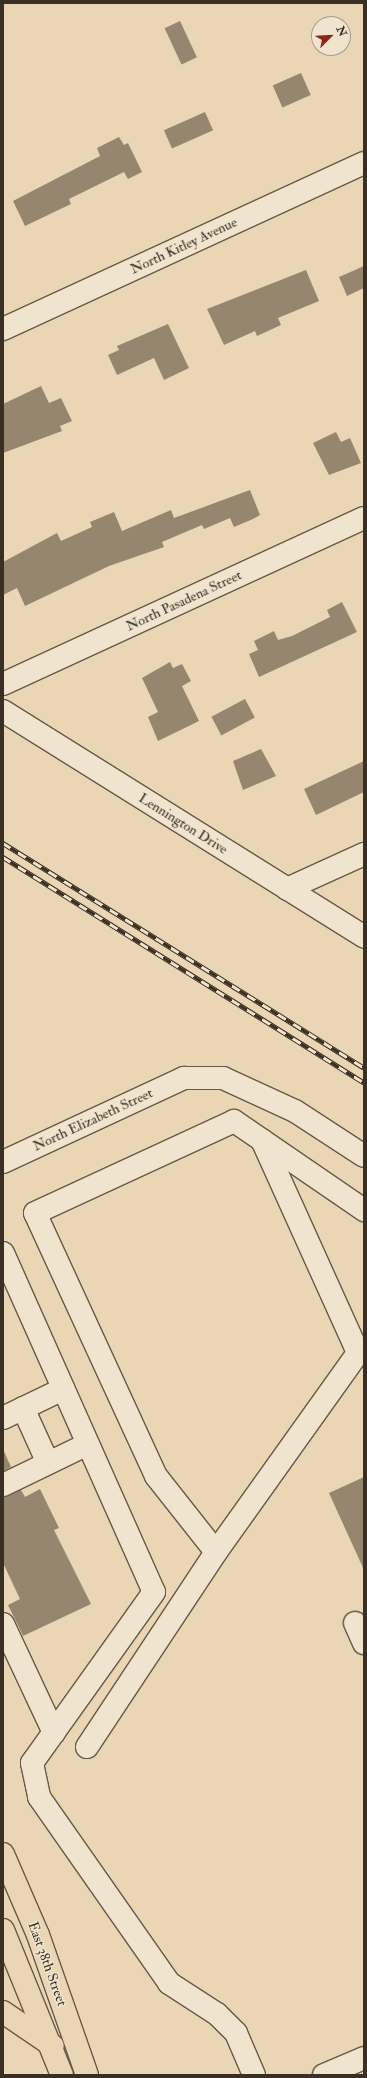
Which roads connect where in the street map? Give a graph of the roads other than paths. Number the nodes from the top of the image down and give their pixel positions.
1 (364, 163) edge
2 (3, 329) edge
3 (364, 518) edge
4 (3, 684) edge
5 (3, 711) edge
6 (364, 854) edge
7 (287, 889) junction
8 (364, 937) edge
9 (262, 1140) junction
10 (364, 1156) edge
11 (3, 1162) edge
12 (364, 1210) edge
13 (3, 1253) edge
14 (361, 1351) edge
15 (63, 1389) junction
16 (23, 1408) junction
17 (3, 1418) edge
18 (88, 1444) junction
19 (48, 1463) junction
20 (3, 1485) edge
21 (216, 1552) junction
22 (355, 1623) dead end
23 (3, 1624) edge
24 (364, 1643) edge
25 (54, 1733) junction
26 (87, 1748) dead end
27 (3, 1854) edge
28 (3, 1930) edge
29 (3, 2012) edge
30 (51, 2045) junction
31 (364, 2058) edge
32 (89, 2072) edge
33 (62, 2075) edge
34 (254, 2075) edge
35 (324, 2075) edge

1 - 2 street, North Kitley Avenue
3 - 4 street, North Pasadena Street
5 - 7 street, Lennington Drive
6 - 7 street
7 - 8 street, Lennington Drive
9 - 12 street
9 - 14 street
9 - 21 street
10 - 11 street, North Elizabeth Street
13 - 15 street
14 - 21 street
15 - 16 street
15 - 18 street
16 - 17 street
16 - 19 street
18 - 19 street
18 - 25 street
19 - 20 street
21 - 26 street
22 - 24 street
23 - 25 street
25 - 34 street
27 - 32 main road, East 38th Street
28 - 30 main road, East 38th Street
29 - 30 main road
30 - 32 main road
30 - 33 main road, East 38th Street
31 - 35 street

